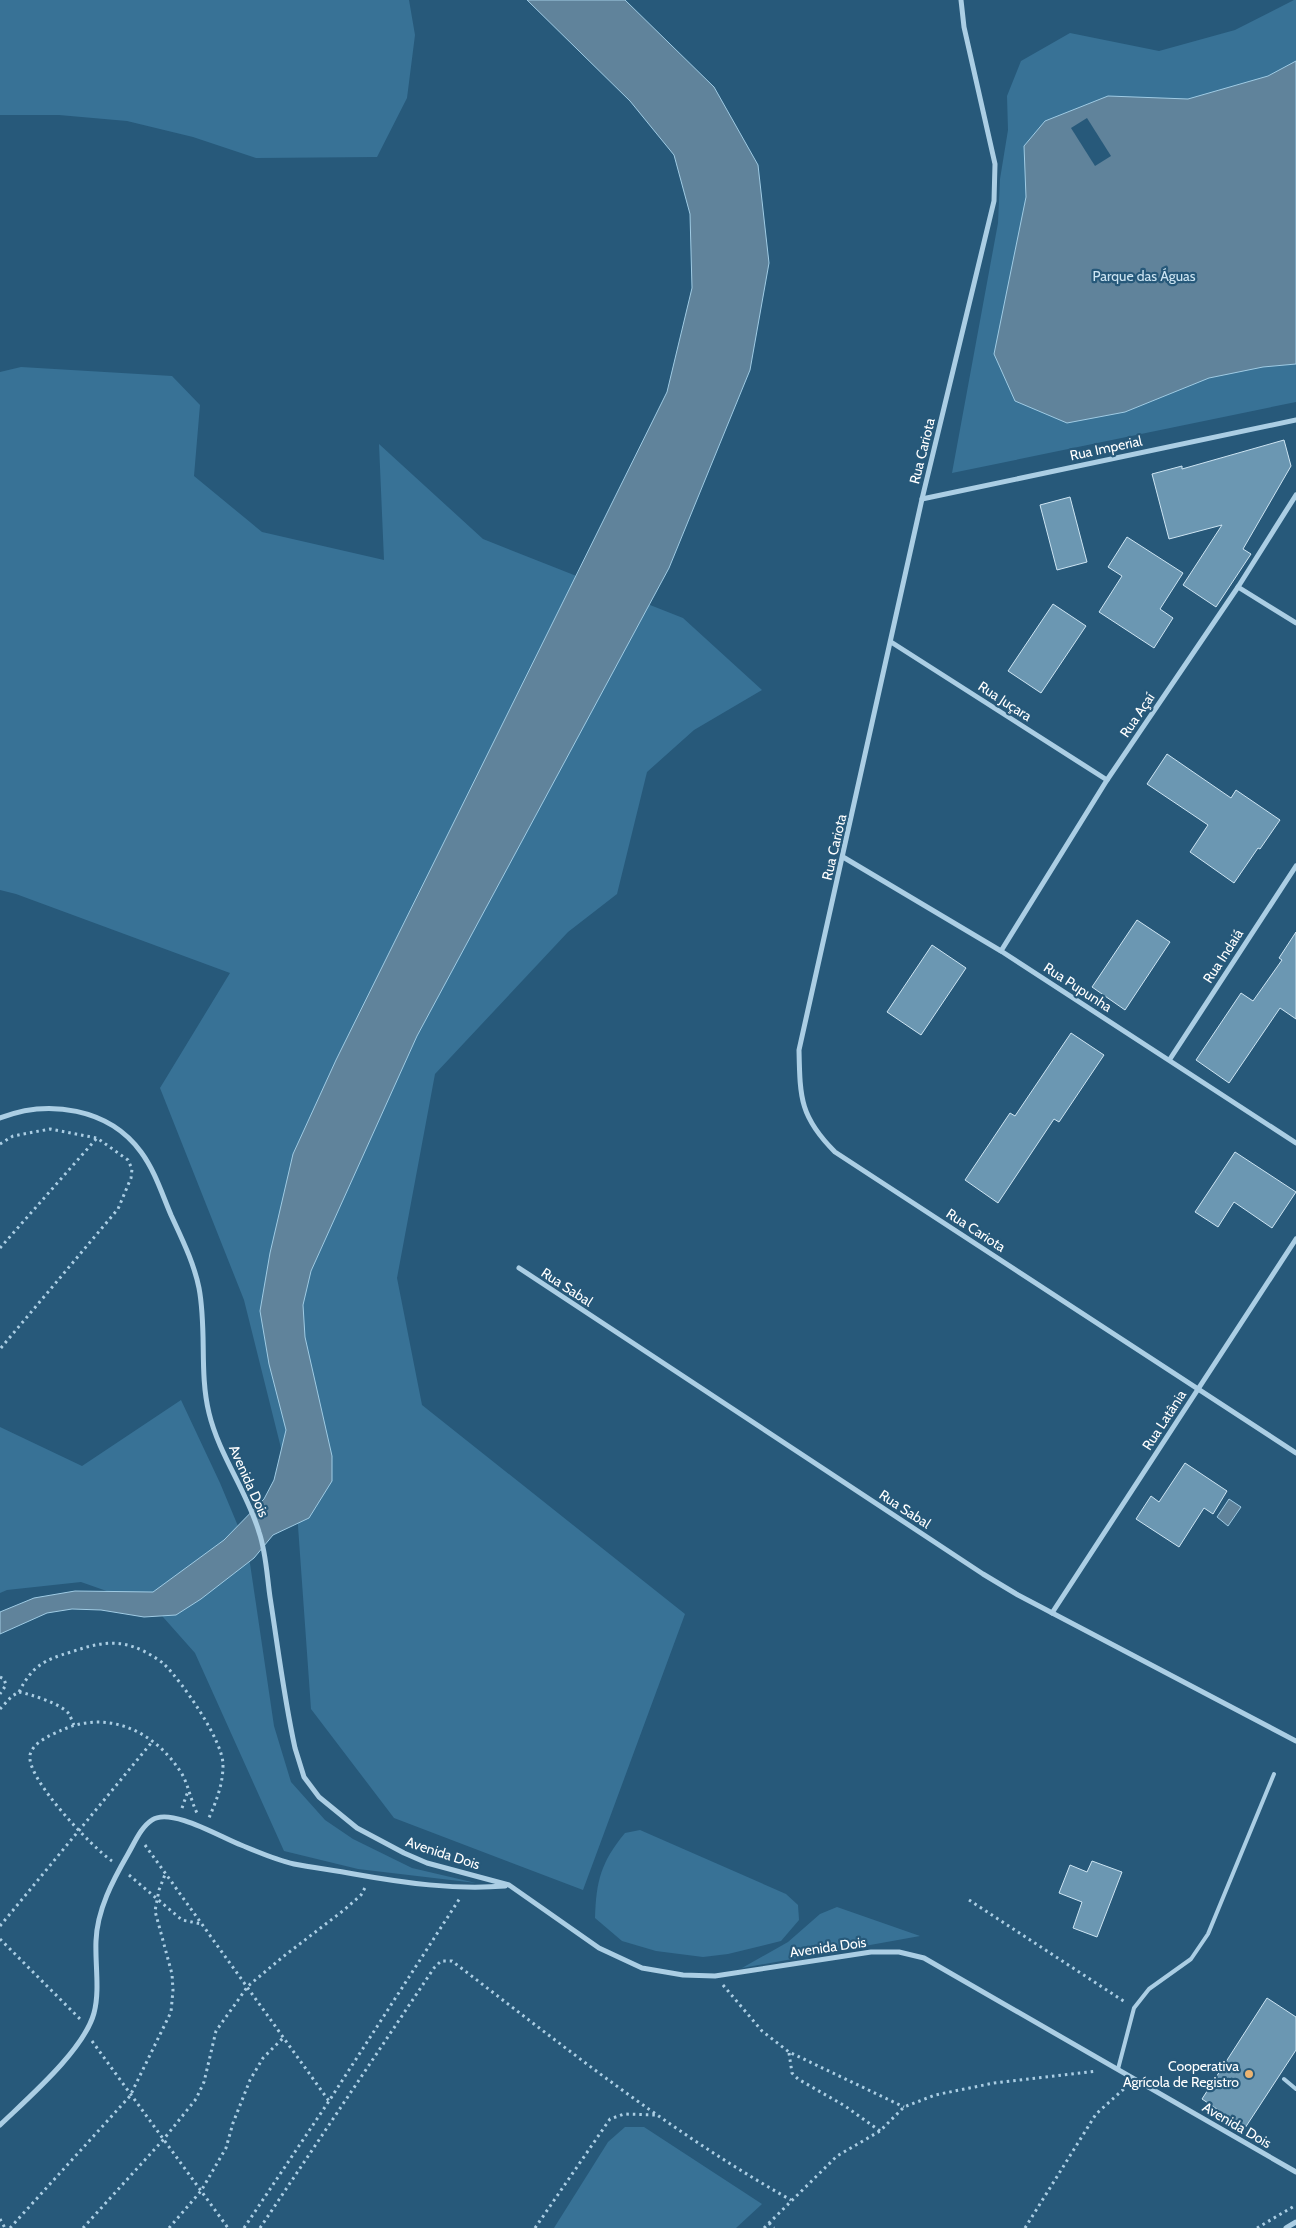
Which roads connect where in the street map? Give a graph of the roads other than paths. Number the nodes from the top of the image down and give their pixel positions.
1 (961, 0) edge
2 (1296, 420) edge
3 (1296, 495) edge
4 (922, 499) junction
5 (1238, 587) junction
6 (1296, 623) edge
7 (891, 642) junction
8 (1106, 780) junction
9 (843, 857) junction
10 (1296, 866) edge
11 (1001, 951) junction
12 (1170, 1059) junction
13 (0, 1118) edge
14 (1296, 1143) edge
15 (1296, 1240) edge
16 (519, 1268) dead end
17 (1198, 1388) junction
18 (1296, 1453) edge
19 (1052, 1613) junction
20 (1296, 1741) edge
21 (1274, 1774) dead end
22 (508, 1885) junction
23 (1118, 2069) junction
24 (1284, 2079) dead end
25 (1296, 2089) edge
26 (0, 2126) edge
27 (1296, 2172) edge
28 (1296, 2222) edge
29 (1286, 2228) edge

1 - 4 street, Rua Cariota
2 - 4 street, Rua Imperial
3 - 5 street, Rua Açaí
4 - 7 street, Rua Cariota
5 - 6 street
5 - 8 street, Rua Açaí
7 - 8 street, Rua Juçara
7 - 9 street, Rua Cariota
8 - 11 street, Rua Açaí
9 - 11 street, Rua Pupunha
9 - 17 street, Rua Cariota
10 - 12 street, Rua Indaiá
11 - 12 street, Rua Pupunha
12 - 14 street, Rua Pupunha
13 - 22 street, Avenida Dois
15 - 17 street, Rua Latânia
16 - 19 street, Rua Sabal
17 - 18 street, Rua Cariota
17 - 19 street, Rua Latânia
19 - 20 street, Rua Sabal
21 - 23 lane
22 - 23 street, Avenida Dois
22 - 26 street
23 - 27 street, Avenida Dois
24 - 25 lane
28 - 29 street

